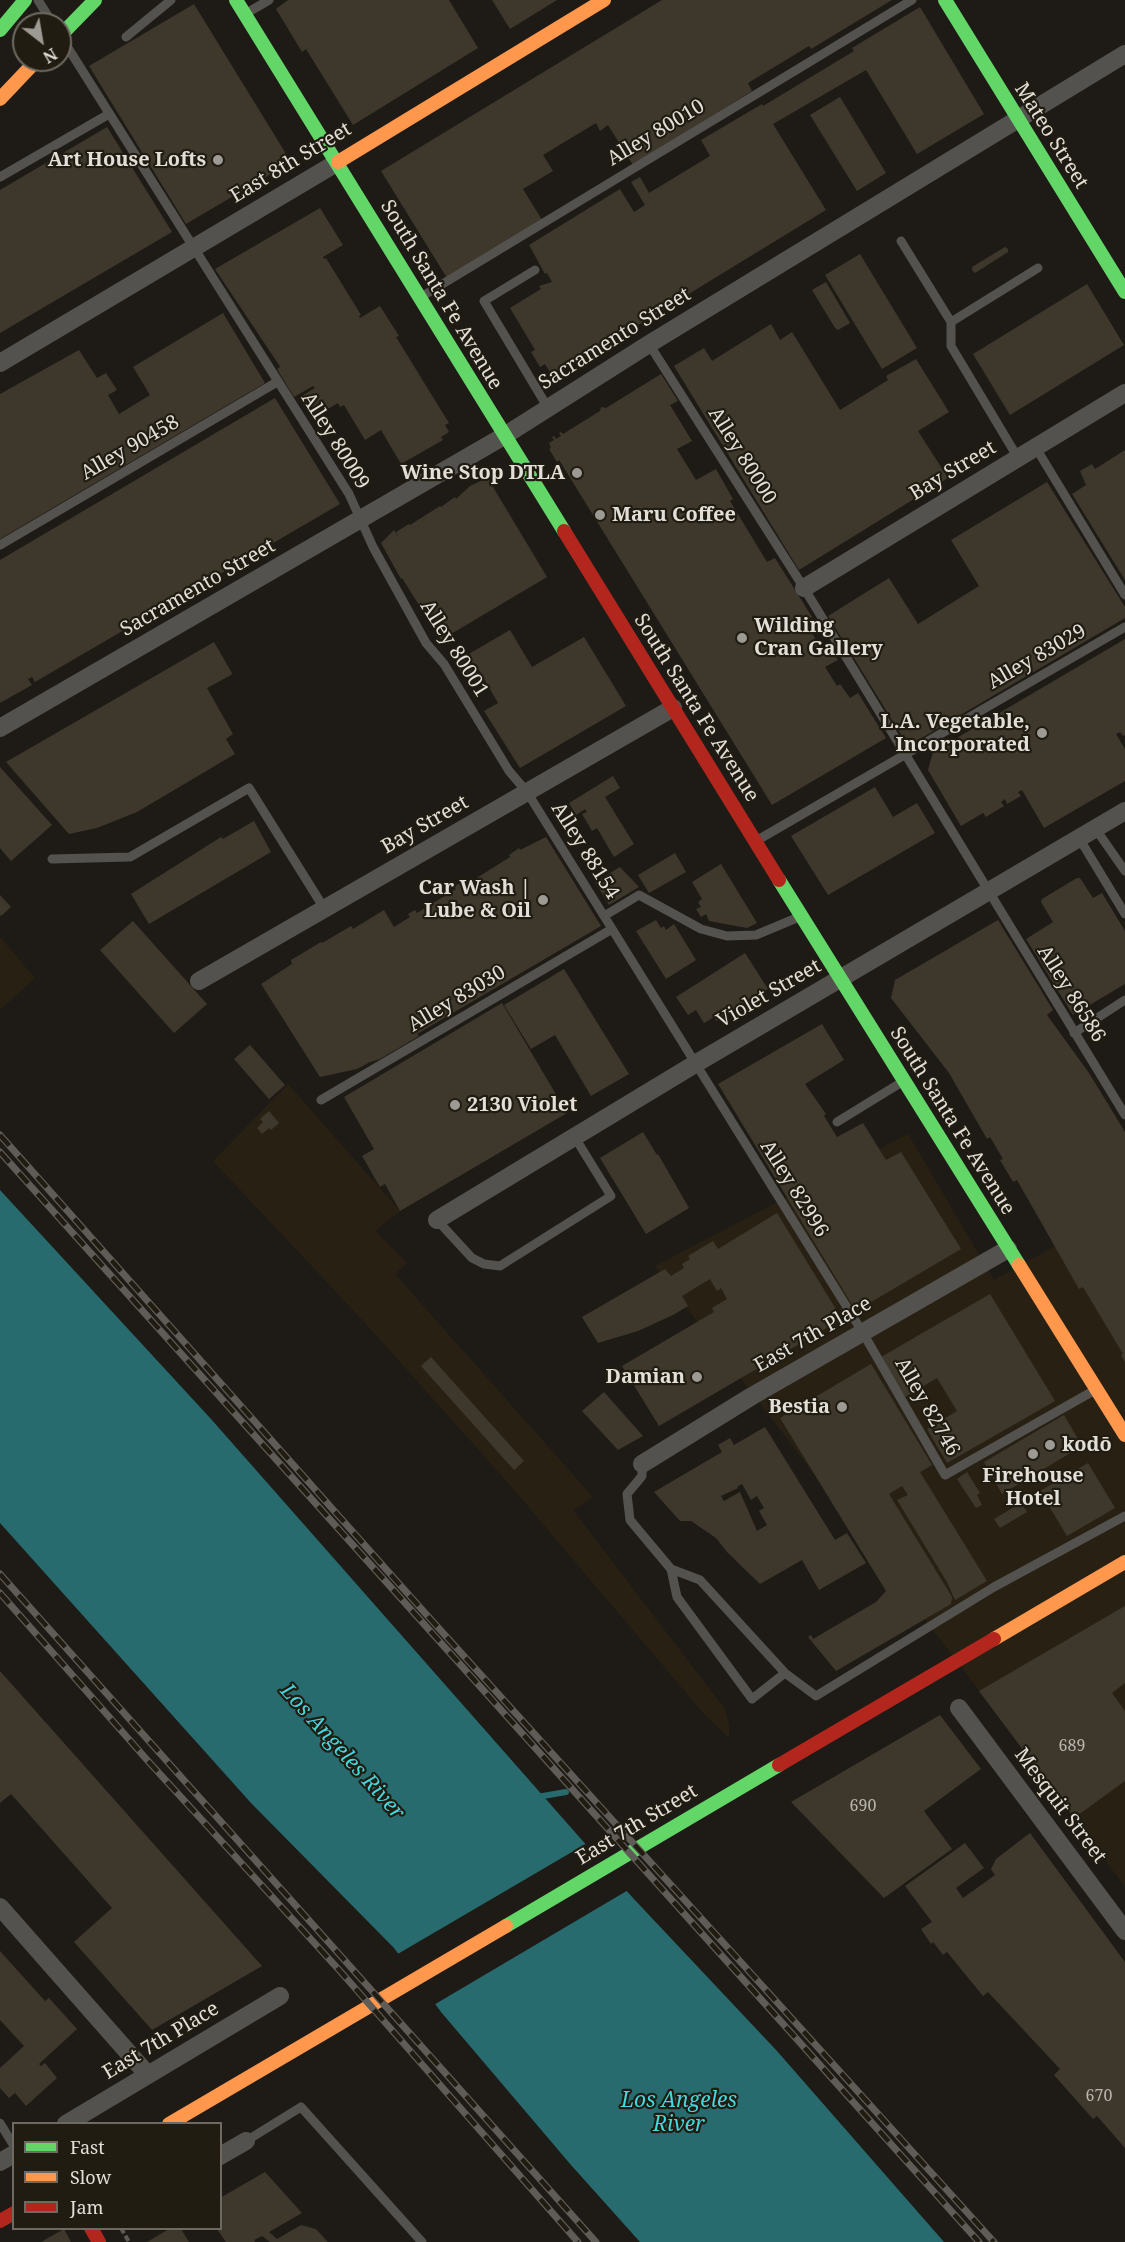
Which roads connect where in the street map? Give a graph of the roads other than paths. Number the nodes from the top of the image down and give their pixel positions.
1 (26, 0) edge
2 (89, 0) edge
3 (95, 0) edge
4 (171, 0) edge
5 (236, 0) edge
6 (269, 0) edge
7 (604, 0) edge
8 (912, 0) edge
9 (945, 0) edge
10 (245, 14) junction
11 (72, 21) edge
12 (72, 23) edge
13 (0, 30) edge
14 (126, 38) dead end
15 (72, 54) edge
16 (1125, 54) edge
17 (26, 72) edge
18 (0, 99) edge
19 (109, 114) junction
20 (1016, 118) junction
21 (338, 162) junction
22 (0, 177) edge
23 (902, 241) dead end
24 (193, 248) junction
25 (1038, 268) dead end
26 (535, 270) dead end
27 (1125, 292) edge
28 (420, 297) junction
29 (951, 322) junction
30 (649, 344) junction
31 (0, 363) edge
32 (278, 382) junction
33 (1125, 393) edge
34 (548, 408) junction
35 (504, 436) junction
36 (1036, 448) junction
37 (1018, 459) junction
38 (361, 519) junction
39 (0, 545) edge
40 (804, 588) junction
41 (1125, 595) edge
42 (1125, 627) edge
43 (673, 708) junction
44 (0, 728) edge
45 (905, 754) junction
46 (527, 792) junction
47 (1125, 811) edge
48 (1095, 828) junction
49 (1079, 838) junction
50 (755, 841) junction
51 (52, 859) dead end
52 (1125, 871) edge
53 (987, 892) junction
54 (324, 908) junction
55 (1125, 914) edge
56 (604, 916) junction
57 (801, 916) junction
58 (612, 929) junction
59 (841, 978) junction
60 (199, 981) dead end
61 (1125, 1000) edge
62 (1074, 1033) junction
63 (695, 1064) junction
64 (904, 1081) junction
65 (321, 1100) dead end
66 (1125, 1115) edge
67 (837, 1122) dead end
68 (574, 1136) junction
69 (436, 1220) joint
70 (1008, 1249) junction
71 (862, 1333) junction
72 (1096, 1390) junction
73 (1125, 1435) edge
74 (642, 1464) joint
75 (1125, 1516) edge
76 (1125, 1562) edge
77 (671, 1569) junction
78 (785, 1672) junction
79 (959, 1708) dead end
80 (0, 1907) edge
81 (1125, 1931) edge
82 (280, 1996) dead end
83 (148, 2075) junction
84 (69, 2122) edge
85 (172, 2122) edge
86 (0, 2123) edge
87 (246, 2141) joint
88 (12, 2143) edge
89 (222, 2155) edge
90 (422, 2242) edge

1 - 13 main road
2 - 11 main road
3 - 12 main road
4 - 14 lane
5 - 10 main road, South Santa Fe Avenue
6 - 10 lane
7 - 21 main road, East 8th Street
8 - 28 lane, Alley 80010
9 - 20 main road, Mateo Street
10 - 21 main road, South Santa Fe Avenue
15 - 19 lane, Alley 80009
16 - 20 street, Sacramento Street
17 - 18 main road
19 - 22 lane
19 - 24 lane, Alley 80009
20 - 27 main road, Mateo Street
20 - 30 street, Sacramento Street
21 - 24 street, East 8th Street
21 - 28 main road, South Santa Fe Avenue
23 - 29 lane
24 - 31 street, East 8th Street
24 - 32 lane, Alley 80009
25 - 29 lane
26 - 34 lane
28 - 35 main road, South Santa Fe Avenue
29 - 37 lane
30 - 34 street, Sacramento Street
30 - 40 lane, Alley 80000
32 - 38 lane, Alley 80009
32 - 39 lane, Alley 90458
33 - 36 street, Bay Street
34 - 35 street, Sacramento Street
35 - 38 street, Sacramento Street
35 - 43 main road, South Santa Fe Avenue
36 - 37 street, Bay Street
36 - 41 lane
37 - 40 street, Bay Street
38 - 44 street, Sacramento Street
38 - 46 lane, Alley 80001
40 - 45 lane, Alley 80000
42 - 45 lane, Alley 83029
43 - 46 street, Bay Street
43 - 50 main road, South Santa Fe Avenue
45 - 50 lane, Alley 83029
45 - 53 lane, Alley 86586
46 - 54 street, Bay Street
46 - 56 lane, Alley 88154
47 - 48 street, Violet Street
48 - 49 street, Violet Street
48 - 52 lane
49 - 53 street, Violet Street
49 - 55 lane
50 - 57 main road, South Santa Fe Avenue
51 - 54 lane
53 - 59 street, Violet Street
53 - 62 lane, Alley 86586
54 - 60 street, Bay Street
56 - 57 lane
56 - 58 lane, Alley 88154
57 - 59 main road, South Santa Fe Avenue
58 - 63 lane, Alley 88154
58 - 65 lane, Alley 83030
59 - 63 street, Violet Street
59 - 64 main road, South Santa Fe Avenue
61 - 62 lane
62 - 66 lane, Alley 86586
63 - 68 street, Violet Street
63 - 71 lane, Alley 82996
64 - 67 lane
64 - 70 main road, South Santa Fe Avenue
68 - 69 street, Violet Street
68 - 69 lane
70 - 71 street, East 7th Place
70 - 72 main road, South Santa Fe Avenue
71 - 72 lane, Alley 82746
71 - 74 street, East 7th Place
72 - 73 main road, South Santa Fe Avenue
74 - 77 lane
75 - 78 lane
76 - 85 main road, East 7th Street
77 - 78 lane
77 - 78 lane
79 - 81 street, Mesquit Street
80 - 83 street
82 - 83 street, East 7th Place
83 - 84 street, East 7th Place
86 - 88 lane
87 - 89 street
87 - 90 lane

